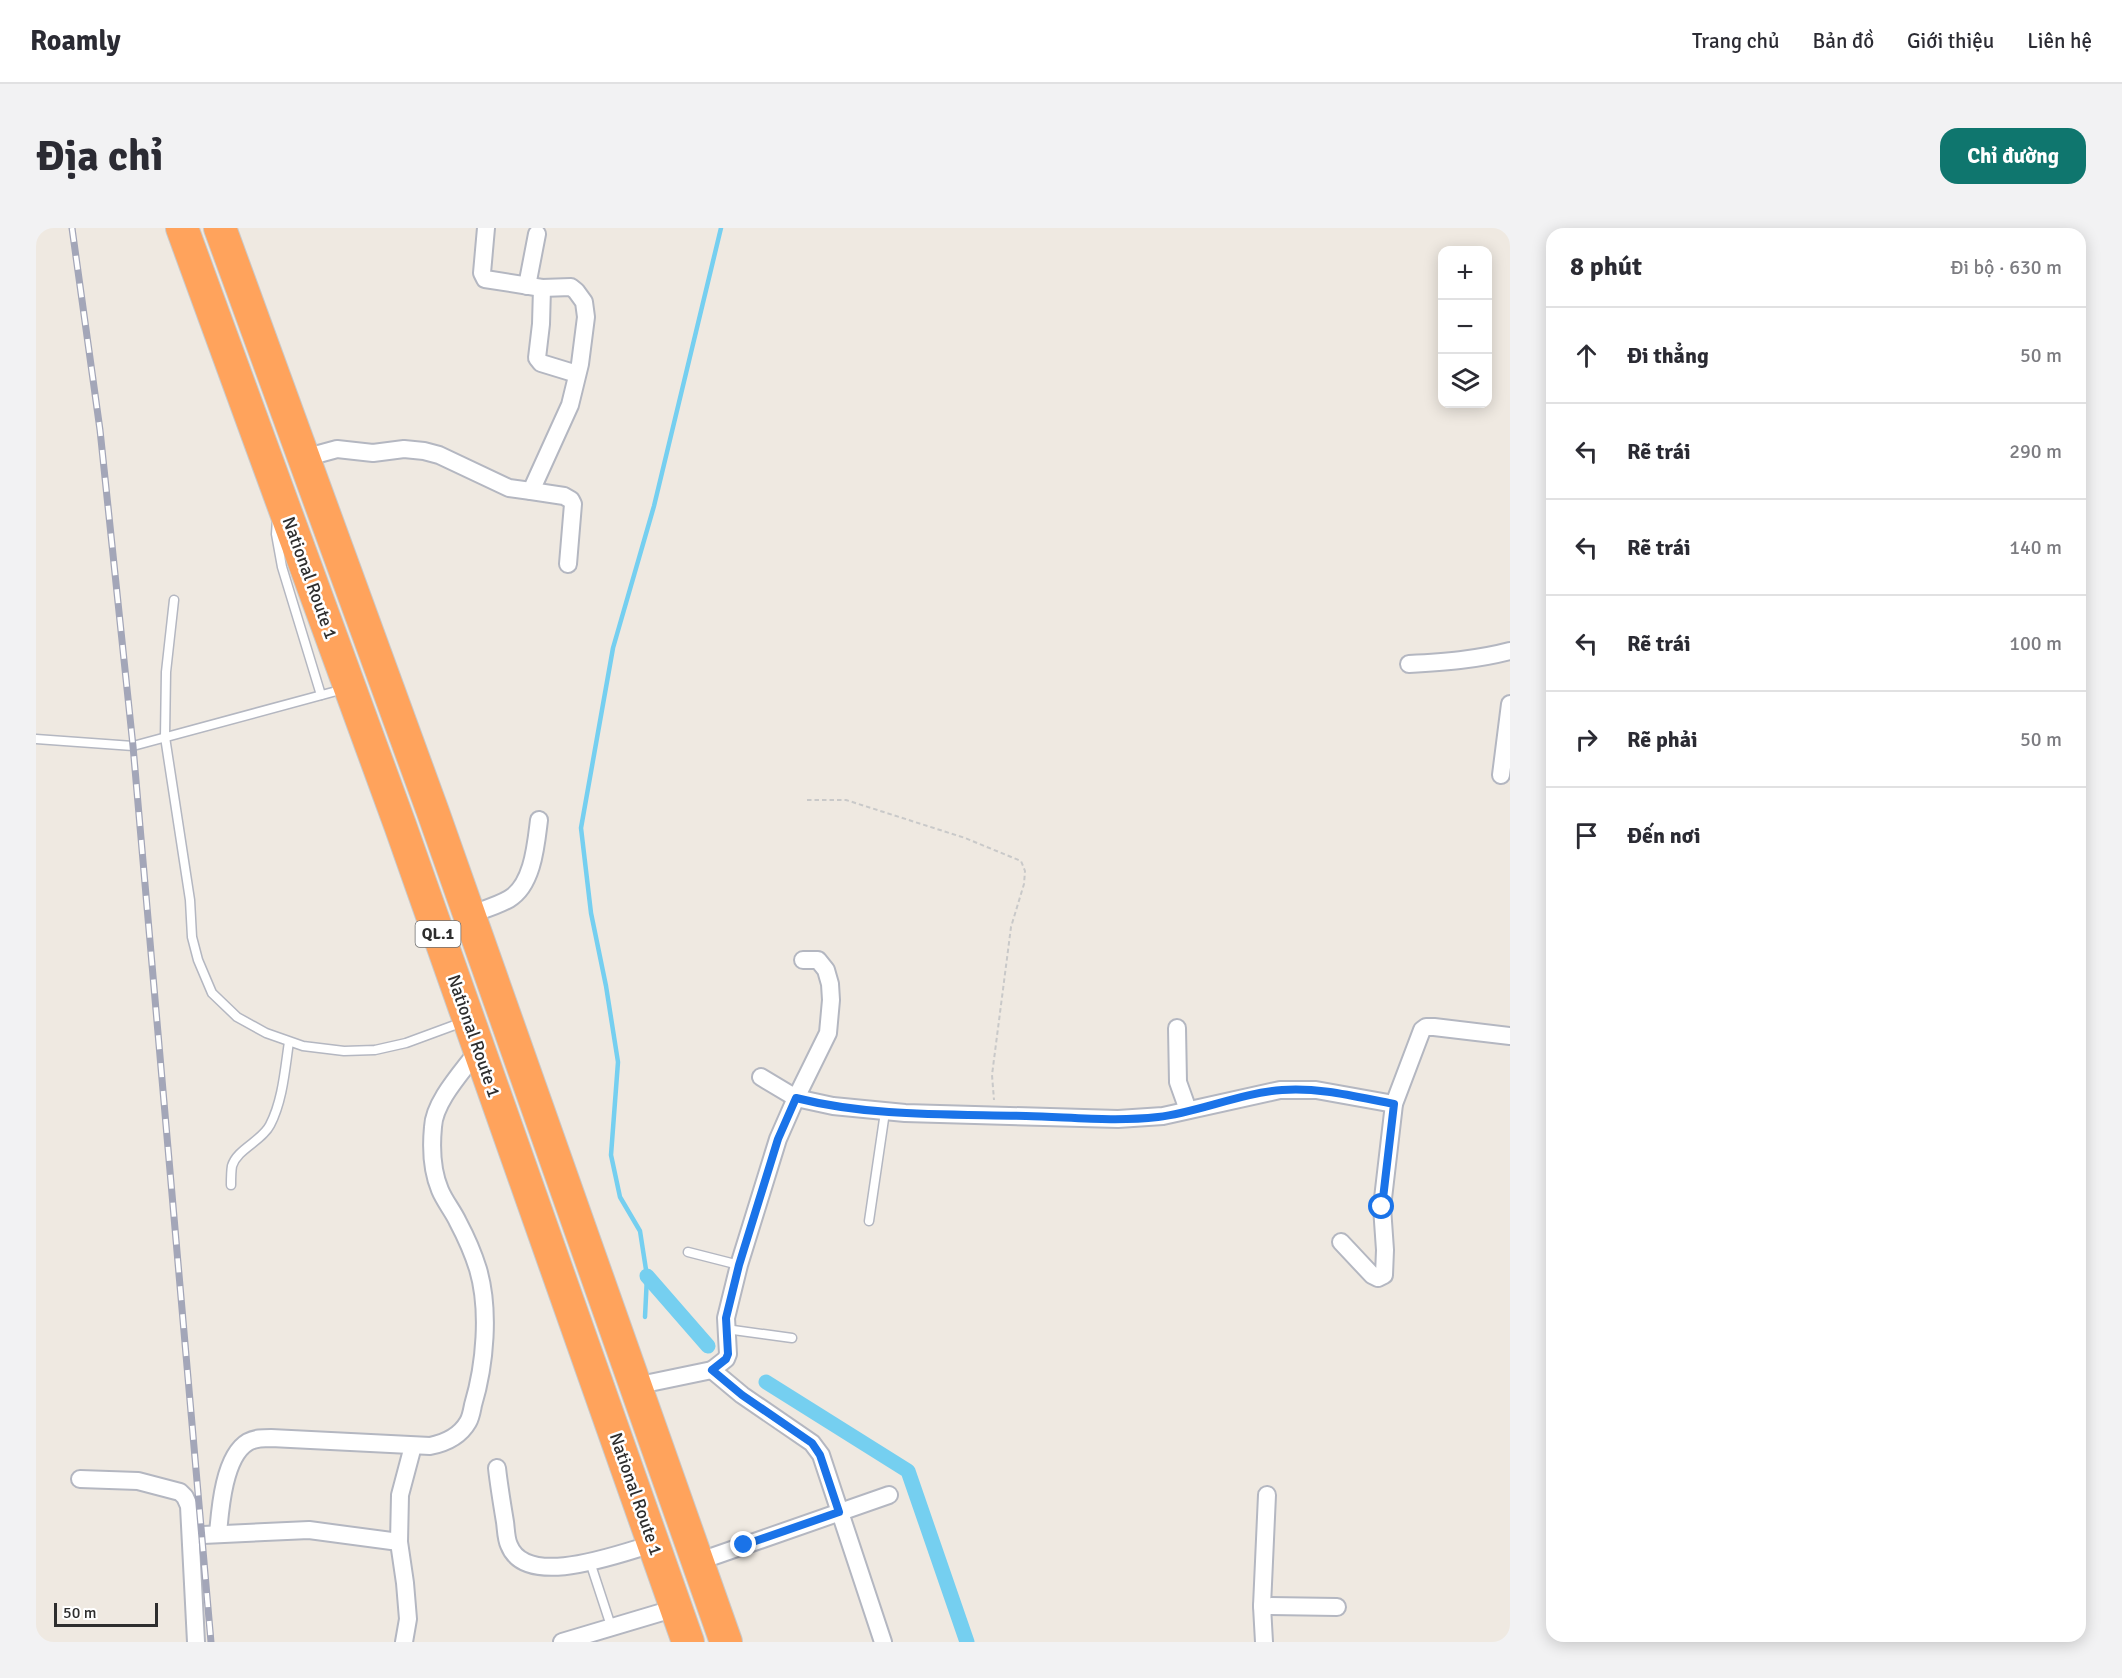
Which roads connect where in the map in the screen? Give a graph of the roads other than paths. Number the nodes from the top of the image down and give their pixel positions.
1 (182, 228) edge
2 (220, 228) edge
3 (486, 228) edge
4 (537, 234) dead end
5 (239, 278) junction
6 (535, 287) junction
7 (206, 290) junction
8 (577, 374) junction
9 (304, 458) junction
10 (531, 491) junction
11 (568, 564) dead end
12 (174, 600) dead end
13 (1510, 651) edge
14 (1409, 664) dead end
15 (336, 691) junction
16 (1510, 704) edge
17 (165, 737) junction
18 (36, 739) edge
19 (1501, 775) dead end
20 (433, 812) junction
21 (539, 820) dead end
22 (400, 825) junction
23 (469, 915) junction
24 (803, 960) dead end
25 (468, 1020) junction
26 (1177, 1028) dead end
27 (1510, 1036) edge
28 (289, 1041) junction
29 (479, 1049) junction
30 (762, 1077) dead end
31 (796, 1098) junction
32 (1394, 1104) junction
33 (1188, 1110) junction
34 (885, 1112) junction
35 (231, 1185) dead end
36 (869, 1221) dead end
37 (1341, 1242) dead end
38 (688, 1252) dead end
39 (739, 1265) junction
40 (726, 1329) junction
41 (792, 1338) dead end
42 (712, 1370) junction
43 (635, 1386) junction
44 (413, 1446) junction
45 (496, 1468) dead end
46 (80, 1479) dead end
47 (889, 1495) dead end
48 (1267, 1495) dead end
49 (839, 1512) junction
50 (399, 1542) junction
51 (653, 1544) junction
52 (590, 1562) junction
53 (700, 1569) junction
54 (673, 1598) junction
55 (1262, 1606) junction
56 (1337, 1607) dead end
57 (612, 1629) junction
58 (196, 1642) edge
59 (404, 1642) edge
60 (562, 1642) edge
61 (688, 1642) edge
62 (726, 1642) edge
63 (883, 1642) edge
64 (1264, 1642) edge

1 - 7 highway, National Route 1 / QL.1
2 - 5 highway, National Route 1 / QL.1
3 - 6 street
4 - 6 street
5 - 7 highway
5 - 9 highway, National Route 1 / QL.1
6 - 8 street
6 - 8 street
7 - 15 highway, National Route 1 / QL.1
8 - 10 street
9 - 10 street
9 - 20 highway, National Route 1 / QL.1
10 - 11 street
12 - 17 lane
13 - 14 street
15 - 17 lane
15 - 22 highway, National Route 1 / QL.1
16 - 19 street
17 - 18 lane
17 - 28 lane
20 - 22 highway
20 - 23 highway, National Route 1 / QL.1
21 - 23 street
22 - 25 highway, National Route 1 / QL.1
23 - 43 highway, National Route 1 / QL.1
24 - 31 street
25 - 28 lane
25 - 29 highway, National Route 1 / QL.1
26 - 33 street
27 - 32 street
28 - 35 lane
29 - 44 street
29 - 51 highway, National Route 1 / QL.1
30 - 31 street
31 - 34 street
31 - 39 street
32 - 33 street
32 - 37 street
33 - 34 street
34 - 36 lane
38 - 39 lane
39 - 40 street
40 - 41 lane
40 - 42 street
42 - 43 street
42 - 49 street
43 - 53 highway, National Route 1 / QL.1
44 - 50 street
44 - 50 street
45 - 52 street
46 - 58 street
47 - 49 street
48 - 55 street
49 - 53 street
49 - 63 street
50 - 59 street
51 - 52 street
51 - 54 highway, National Route 1 / QL.1
52 - 57 lane
53 - 54 highway
53 - 62 highway, National Route 1 / QL.1
54 - 57 street
54 - 61 highway, National Route 1 / QL.1
55 - 56 street
55 - 64 street
57 - 60 street

